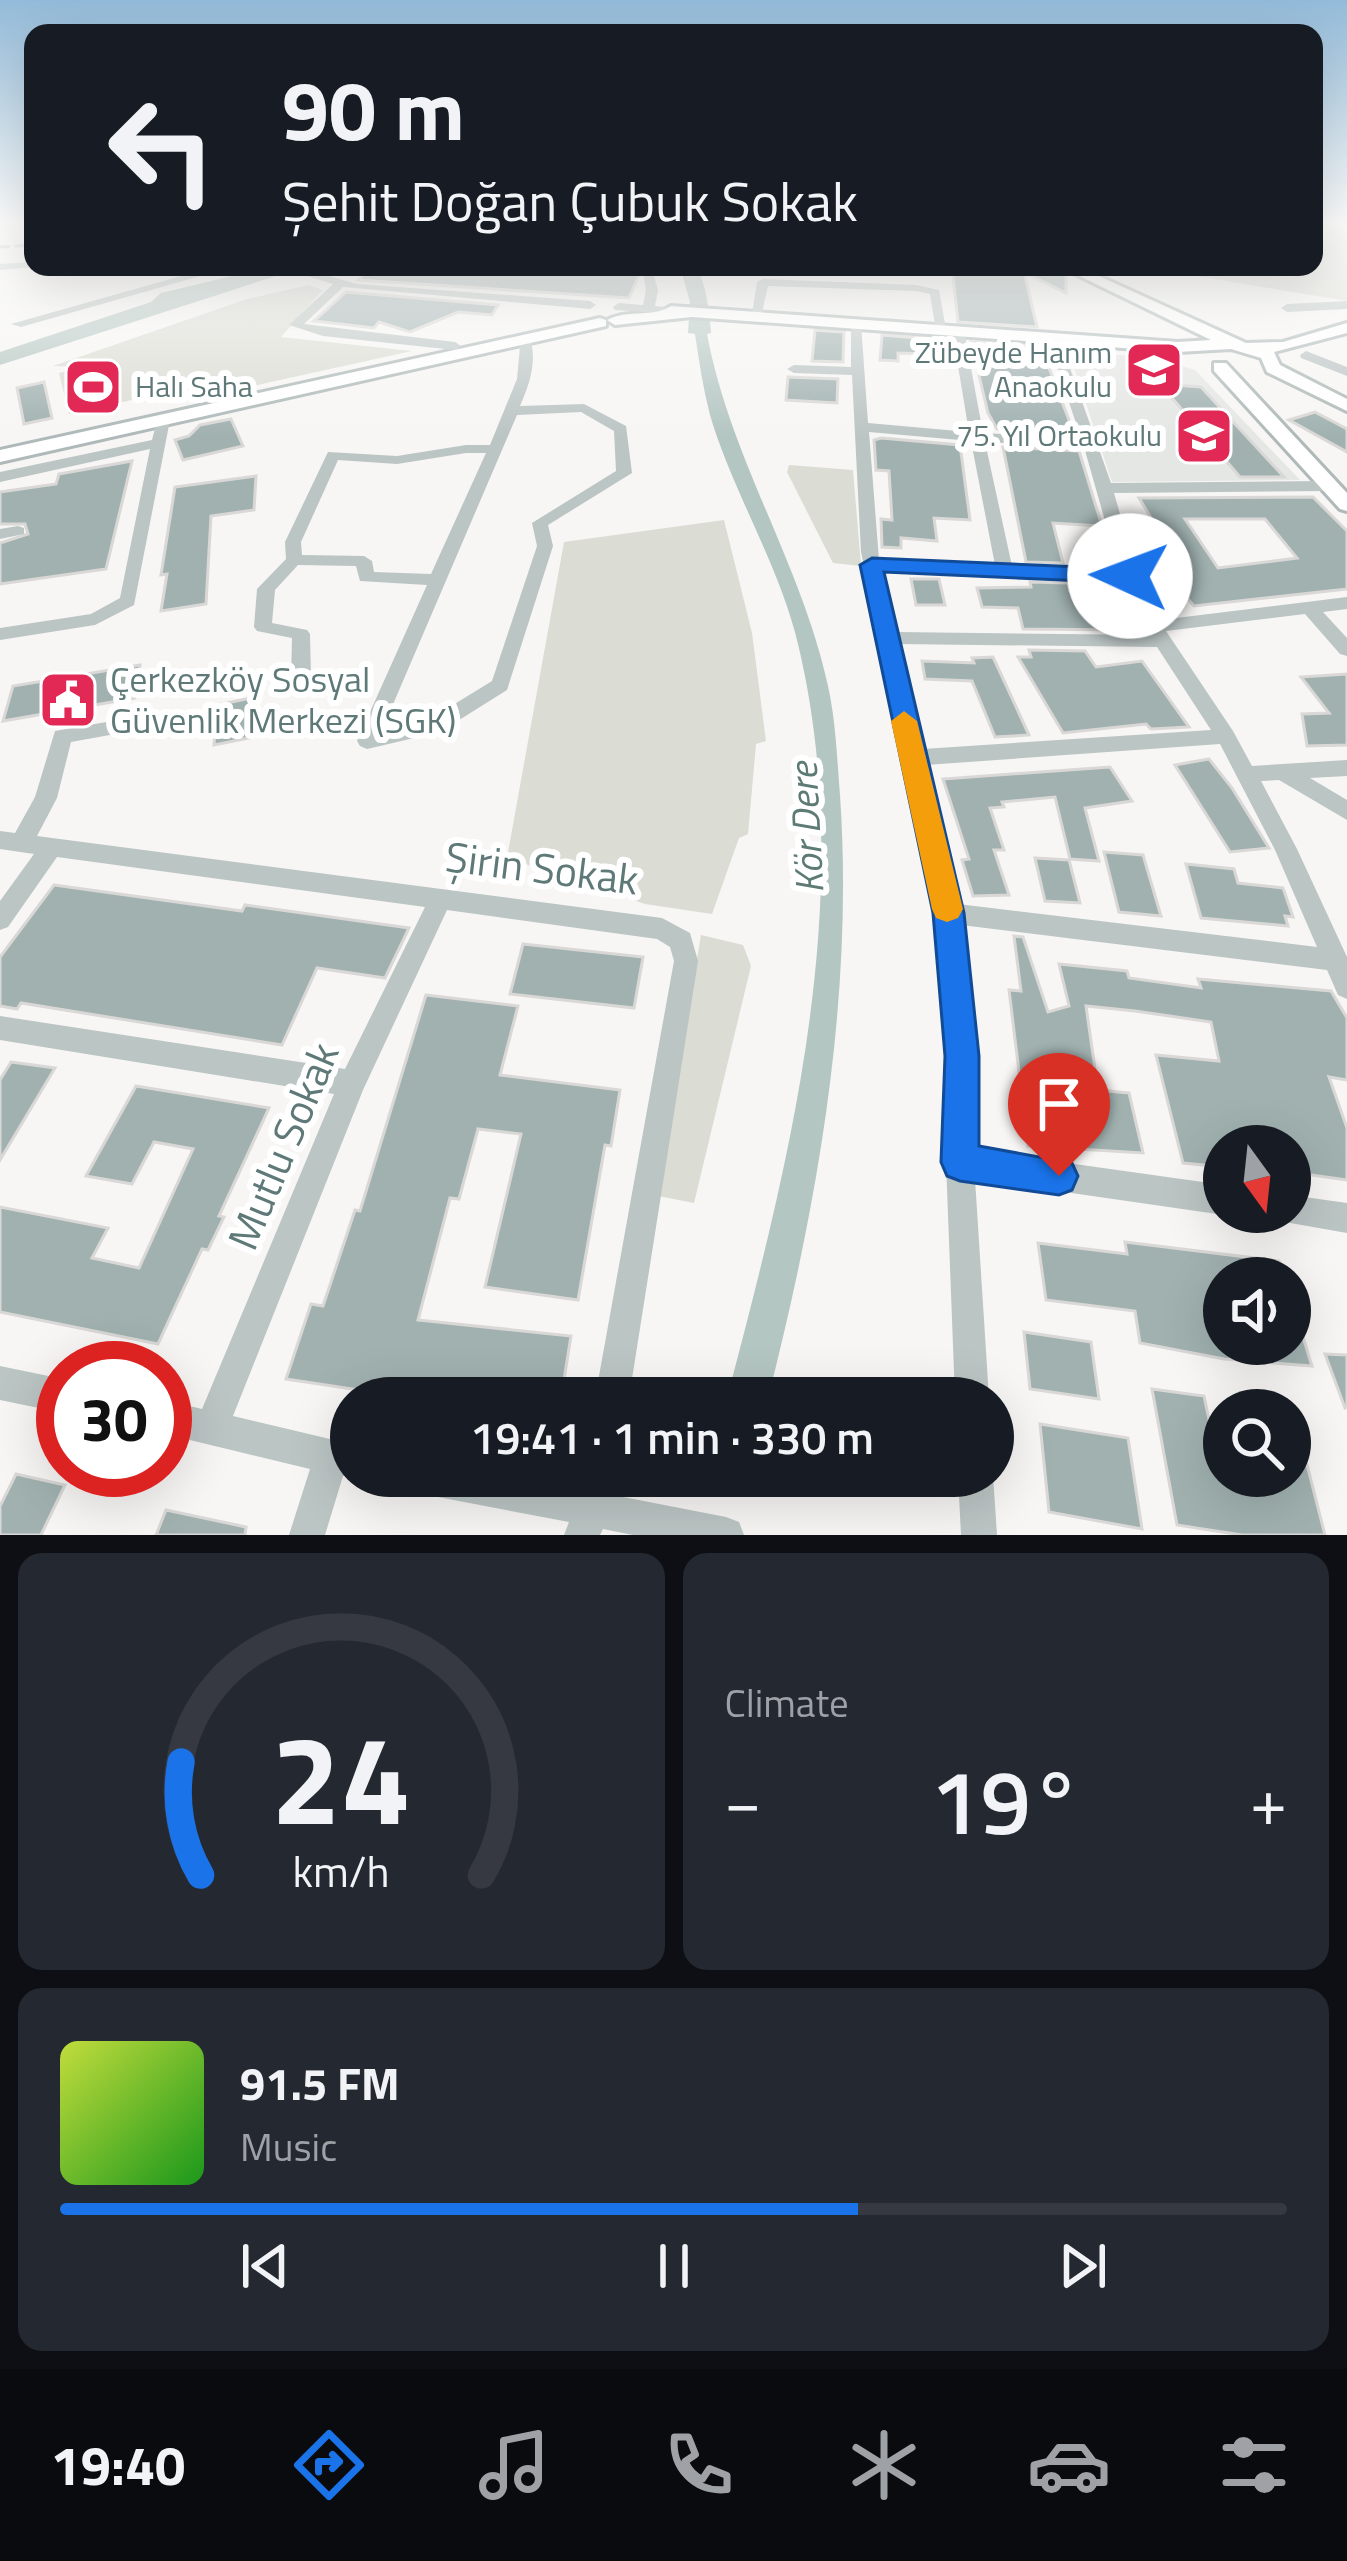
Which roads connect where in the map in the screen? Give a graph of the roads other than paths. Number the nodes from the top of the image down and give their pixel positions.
1 (123, 295) edge
2 (328, 295) edge
3 (471, 295) edge
4 (651, 295) edge
5 (760, 295) edge
6 (936, 295) edge
7 (1119, 295) edge
8 (1124, 295) edge
9 (1347, 300) edge
10 (1136, 304) junction
11 (1287, 308) dead end
12 (648, 309) junction
13 (584, 311) junction
14 (671, 313) junction
15 (755, 316) junction
16 (611, 317) junction
17 (733, 317) junction
18 (17, 323) dead end
19 (854, 325) junction
20 (1347, 328) edge
21 (946, 332) junction
22 (525, 338) junction
23 (1053, 339) junction
24 (1078, 339) junction
25 (1347, 339) edge
26 (455, 346) junction
27 (1224, 346) junction
28 (1306, 355) junction
29 (1273, 366) junction
30 (1220, 367) junction
31 (794, 369) dead end
32 (856, 371) junction
33 (1347, 373) edge
34 (1328, 397) junction
35 (1347, 406) edge
36 (1253, 407) junction
37 (509, 411) junction
38 (163, 420) junction
39 (861, 428) junction
40 (977, 437) junction
41 (158, 443) junction
42 (1088, 443) junction
43 (496, 449) junction
44 (0, 452) edge
45 (0, 477) edge
46 (1328, 486) junction
47 (1105, 488) junction
48 (1347, 505) edge
49 (294, 560) junction
50 (872, 565) junction
51 (1005, 571) junction
52 (1130, 576) junction
53 (440, 580) junction
54 (1347, 603) edge
55 (1309, 607) junction
56 (0, 634) edge
57 (1158, 634) junction
58 (887, 638) junction
59 (1347, 650) edge
60 (301, 680) dead end
61 (158, 720) dead end
62 (1226, 736) junction
63 (911, 758) junction
64 (1347, 769) edge
65 (1283, 772) junction
66 (1244, 774) junction
67 (1347, 812) edge
68 (11, 841) edge
69 (53, 845) junction
70 (440, 900) junction
71 (948, 913) junction
72 (0, 920) edge
73 (1336, 960) junction
74 (1347, 986) edge
75 (0, 1028) edge
76 (352, 1084) junction
77 (960, 1162) junction
78 (1203, 1197) edge
79 (1311, 1213) edge
80 (1347, 1218) edge
81 (615, 1377) edge
82 (971, 1377) edge
83 (0, 1383) edge
84 (36, 1390) edge
85 (192, 1423) edge
86 (212, 1427) junction
87 (330, 1457) edge
88 (330, 1484) edge
89 (536, 1497) edge
90 (977, 1497) edge
91 (591, 1507) edge
92 (307, 1535) edge
93 (727, 1535) edge
94 (979, 1535) edge

1 - 18 street
2 - 26 street
3 - 13 street
4 - 12 street
5 - 15 street
6 - 21 street
7 - 10 main road
8 - 27 main road
9 - 11 street
10 - 24 main road
10 - 27 main road
12 - 14 street
12 - 16 street
13 - 16 main road
13 - 16 main road
13 - 26 main road
14 - 16 main road
14 - 17 main road
15 - 17 main road
15 - 19 main road
16 - 22 main road
17 - 19 main road
19 - 21 main road
19 - 32 street
20 - 27 main road
21 - 23 main road
21 - 40 street
22 - 37 street
22 - 38 main road
23 - 24 main road
23 - 30 main road
23 - 42 street
24 - 27 main road
25 - 28 main road
26 - 44 main road
27 - 29 main road
27 - 30 main road
28 - 29 main road
28 - 33 street
29 - 30 main road
29 - 34 main road
30 - 36 main road
31 - 32 street
32 - 39 street
34 - 35 main road
34 - 36 main road
36 - 46 main road
37 - 43 street
37 - 53 street
38 - 41 street
38 - 44 main road
39 - 40 street
39 - 50 street
40 - 42 street
40 - 51 street
41 - 45 street
41 - 56 street
42 - 47 street
43 - 49 street
43 - 53 street
46 - 47 street
46 - 48 main road
47 - 52 street
49 - 53 street
49 - 60 street
50 - 51 street
50 - 58 street
51 - 52 street
52 - 57 street
54 - 55 street
55 - 57 street
55 - 59 street
57 - 58 street
57 - 62 street
58 - 63 street
61 - 68 street
62 - 63 street
62 - 66 street
63 - 71 street
64 - 65 street
65 - 66 street
65 - 67 street
66 - 73 street
68 - 69 street, Şirin Sokak
69 - 70 street, Şirin Sokak
69 - 72 street
70 - 76 street, Mutlu Sokak
70 - 81 street, Şirin Sokak
71 - 73 street
71 - 77 street
73 - 74 street
75 - 76 street
76 - 86 street, Mutlu Sokak
77 - 78 street
77 - 82 street
79 - 80 street
83 - 84 street
85 - 86 street
86 - 87 street
88 - 92 street
89 - 91 street
90 - 94 street
91 - 93 street

